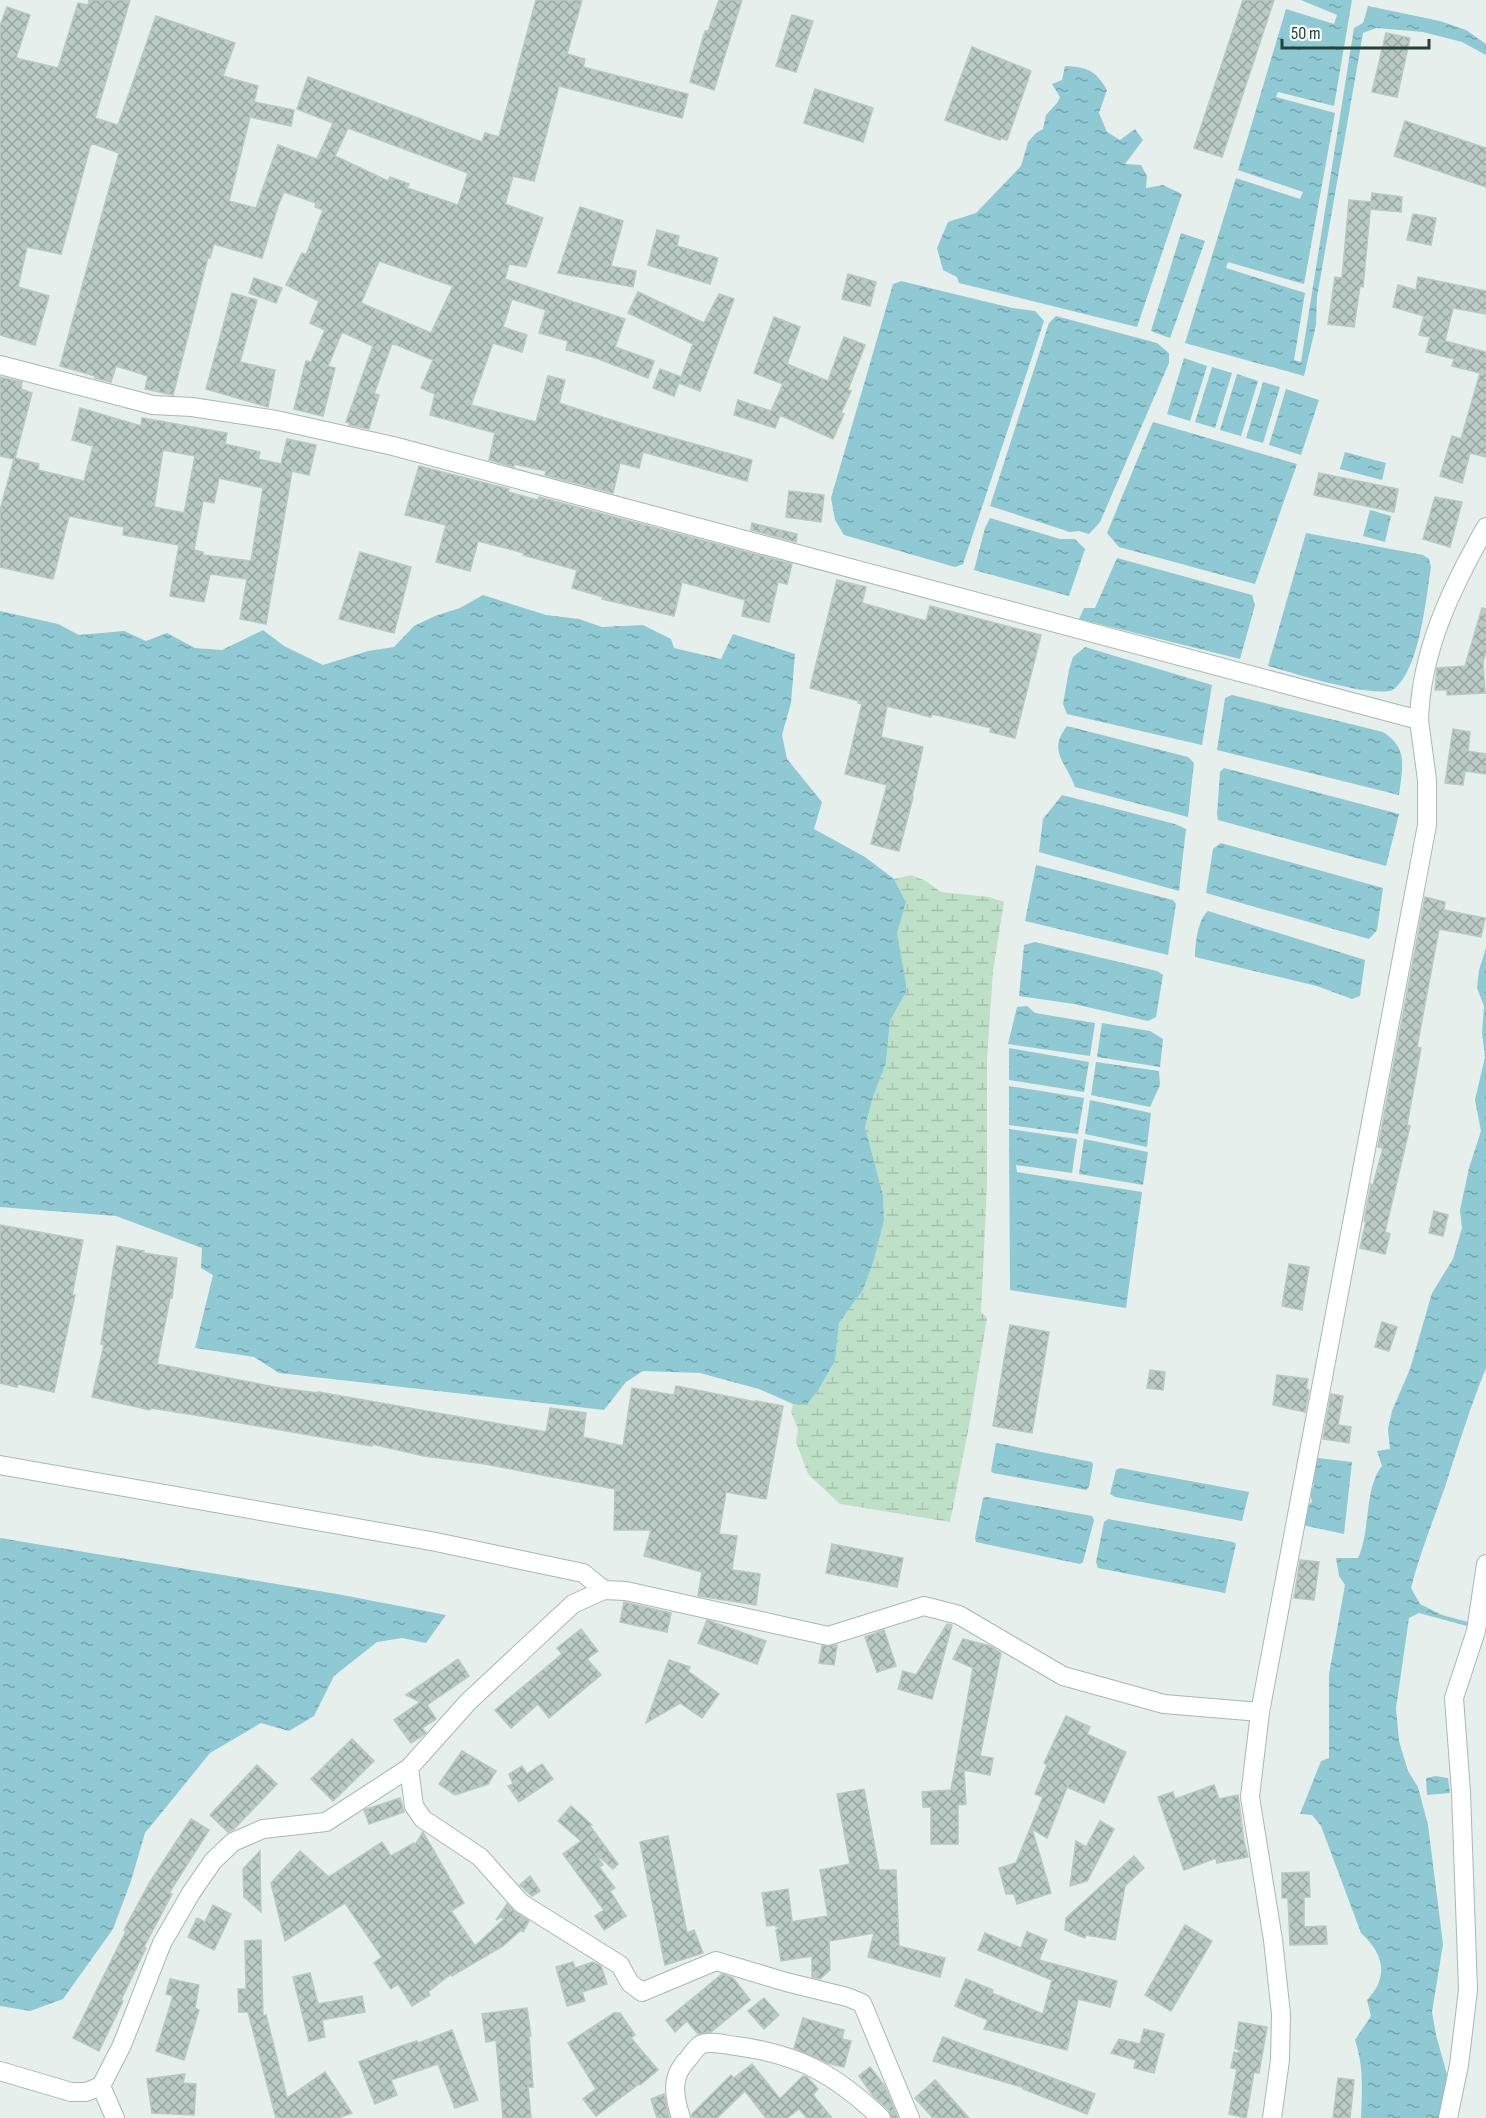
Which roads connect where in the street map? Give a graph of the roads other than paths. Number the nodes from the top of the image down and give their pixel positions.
1 (0, 364) edge
2 (1486, 527) edge
3 (1419, 720) junction
4 (0, 1465) edge
5 (1486, 1564) edge
6 (604, 1590) junction
7 (1260, 1712) junction
8 (409, 1768) junction
9 (0, 2071) edge
10 (100, 2086) junction
11 (116, 2118) edge
12 (681, 2118) edge
13 (881, 2118) edge
14 (910, 2118) edge
15 (1272, 2118) edge
16 (1448, 2118) edge

1 - 3 street
2 - 3 street
3 - 7 street
4 - 6 street
5 - 16 street
6 - 7 street
6 - 8 street
7 - 15 street
8 - 10 street
8 - 14 street
9 - 10 street
10 - 11 street
12 - 13 street

